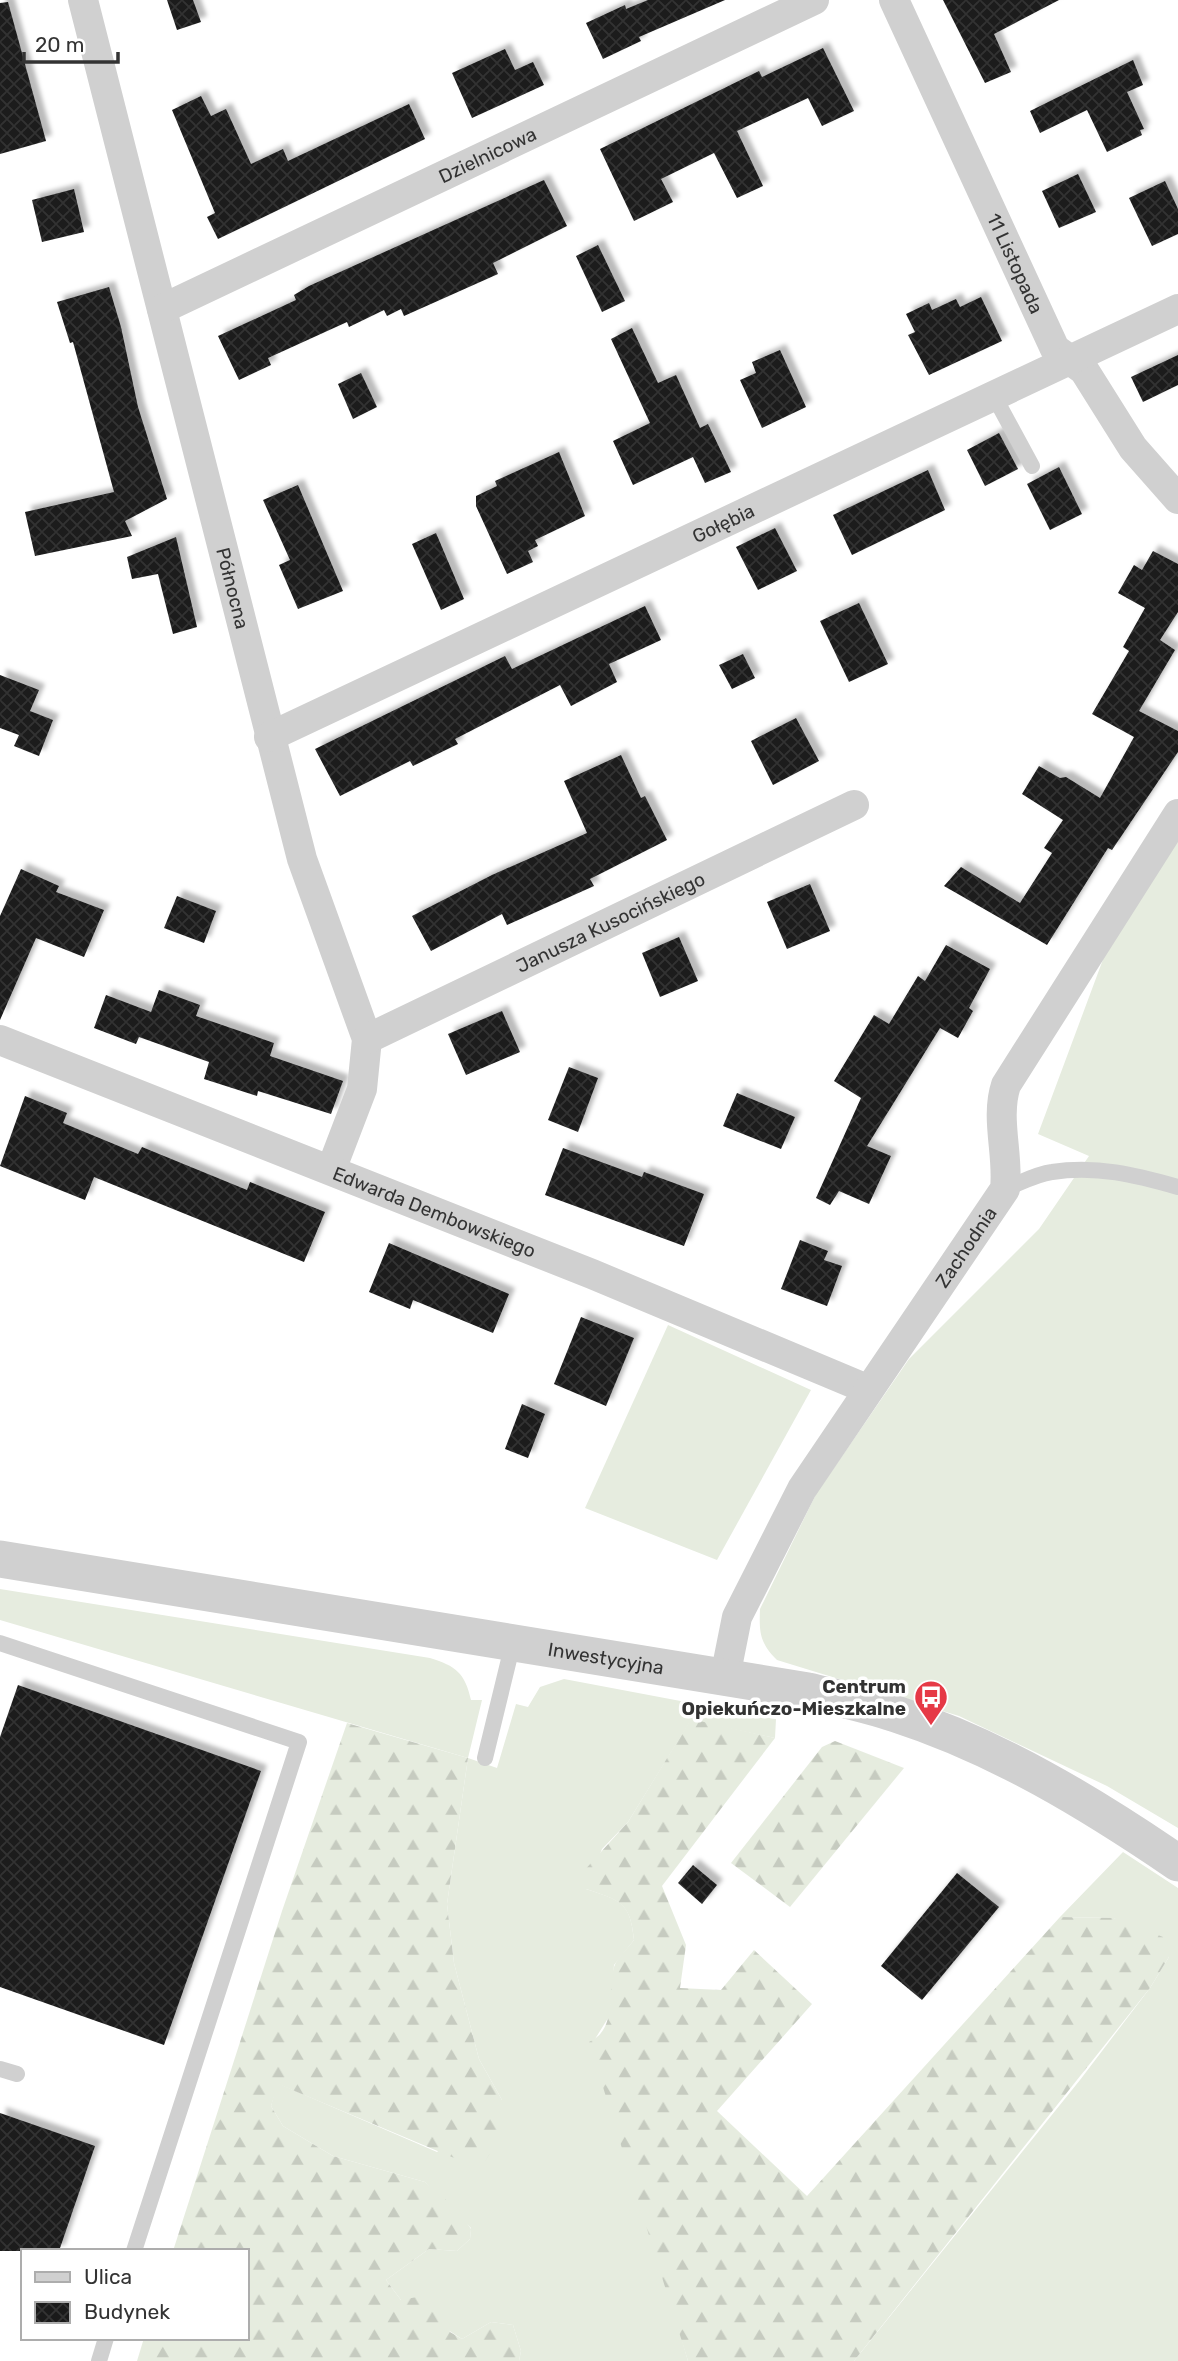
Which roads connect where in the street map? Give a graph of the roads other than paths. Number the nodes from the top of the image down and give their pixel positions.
1 (83, 0) edge
2 (814, 0) edge
3 (894, 0) edge
4 (162, 309) junction
5 (1178, 309) edge
6 (1069, 359) junction
7 (994, 396) junction
8 (1032, 467) dead end
9 (1178, 499) edge
10 (269, 737) junction
11 (854, 805) dead end
12 (1178, 814) edge
13 (367, 1039) junction
14 (0, 1040) edge
15 (331, 1170) junction
16 (1178, 1187) edge
17 (1005, 1189) junction
18 (867, 1389) junction
19 (0, 1559) edge
20 (0, 1643) edge
21 (513, 1643) junction
22 (725, 1676) junction
23 (485, 1758) dead end
24 (1178, 1863) edge
25 (0, 2069) edge
26 (17, 2074) dead end
27 (135, 2249) edge
28 (105, 2340) edge
29 (99, 2361) edge

1 - 4 street, Północna
2 - 4 street, Dzielnicowa
3 - 6 street, 11 Listopada
4 - 10 street, Północna
5 - 6 street, Gołębia
6 - 7 street, Gołębia
6 - 9 street, 11 Listopada
7 - 8 lane
7 - 10 street, Gołębia
10 - 13 street, Północna
11 - 13 street, Janusza Kusocińskiego
12 - 17 street, Zachodnia
13 - 15 street, Północna
14 - 15 street, Edwarda Dembowskiego
15 - 18 street, Edwarda Dembowskiego
16 - 17 lane
17 - 18 street, Zachodnia
18 - 22 street, Zachodnia
19 - 21 street, Inwestycyjna
20 - 27 lane
21 - 22 street, Inwestycyjna
21 - 23 lane
22 - 24 street, Inwestycyjna
25 - 26 lane
28 - 29 lane

